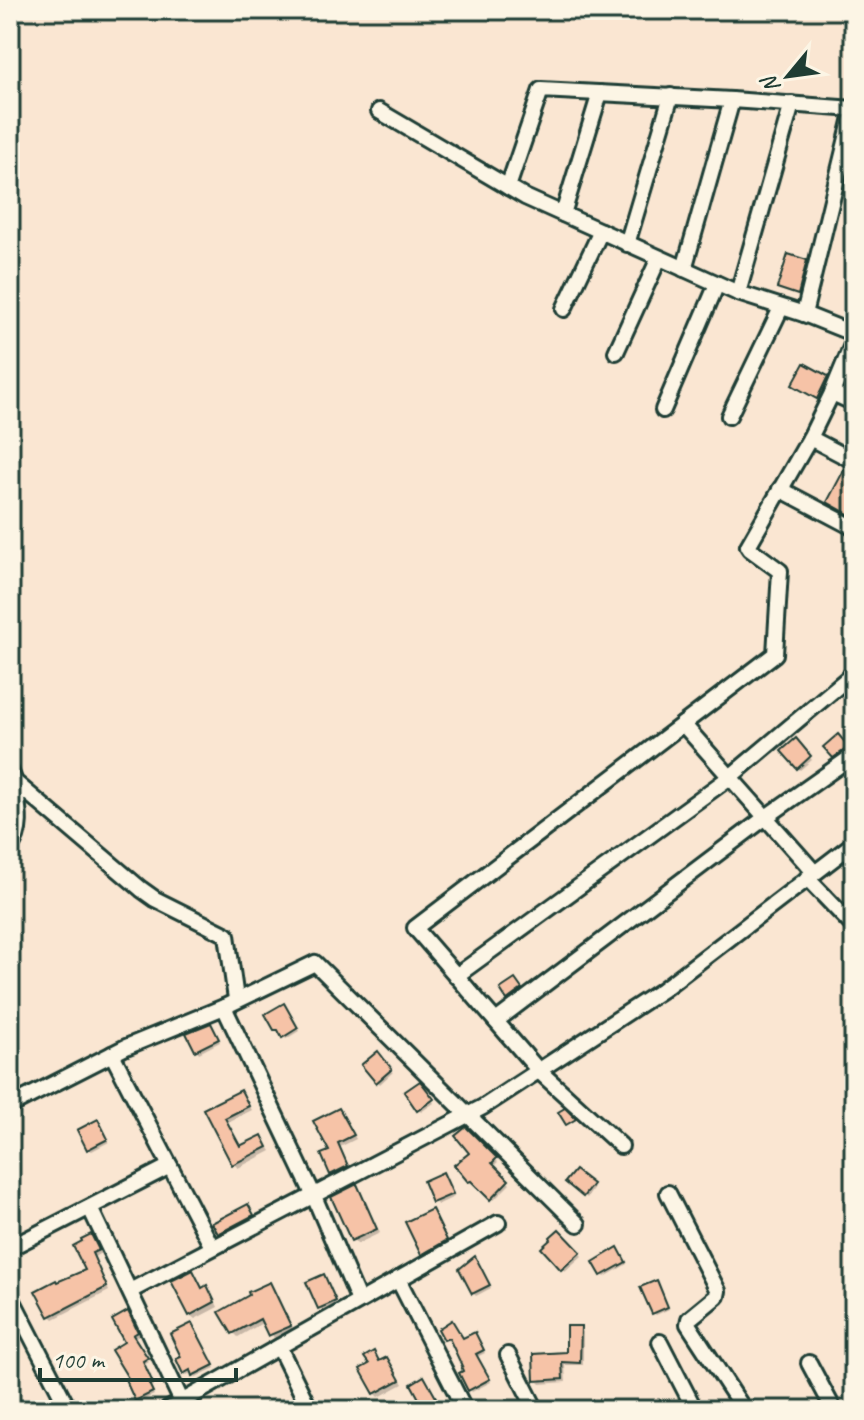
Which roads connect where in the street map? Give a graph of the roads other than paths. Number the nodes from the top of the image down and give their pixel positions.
1 (600, 93) junction
2 (671, 96) junction
3 (732, 100) junction
4 (792, 104) junction
5 (854, 109) edge
6 (379, 111) dead end
7 (508, 187) junction
8 (563, 214) junction
9 (601, 231) junction
10 (627, 244) junction
11 (659, 258) junction
12 (684, 269) junction
13 (717, 284) junction
14 (738, 293) junction
15 (781, 308) junction
16 (564, 309) dead end
17 (804, 314) junction
18 (854, 334) edge
19 (854, 340) edge
20 (616, 352) dead end
21 (832, 393) junction
22 (854, 403) edge
23 (663, 410) dead end
24 (729, 416) dead end
25 (810, 438) junction
26 (854, 461) edge
27 (780, 489) junction
28 (854, 528) edge
29 (854, 673) edge
30 (683, 724) junction
31 (854, 755) edge
32 (12, 776) edge
33 (730, 777) junction
34 (766, 817) junction
35 (854, 843) edge
36 (10, 848) edge
37 (811, 875) junction
38 (853, 925) edge
39 (456, 976) junction
40 (230, 1003) junction
41 (496, 1021) junction
42 (112, 1054) junction
43 (539, 1071) junction
44 (10, 1106) edge
45 (469, 1115) junction
46 (621, 1146) dead end
47 (170, 1166) junction
48 (668, 1193) dead end
49 (313, 1194) junction
50 (90, 1208) junction
51 (498, 1223) dead end
52 (578, 1224) dead end
53 (212, 1247) junction
54 (10, 1248) edge
55 (398, 1279) junction
56 (130, 1291) junction
57 (10, 1295) edge
58 (359, 1301) junction
59 (660, 1342) dead end
60 (279, 1347) junction
61 (508, 1355) dead end
62 (809, 1363) dead end
63 (182, 1402) junction
64 (69, 1410) edge
65 (167, 1410) edge
66 (310, 1410) edge
67 (465, 1410) edge
68 (536, 1410) edge
69 (695, 1410) edge
70 (744, 1410) edge
71 (834, 1410) edge

1 - 2 street
1 - 7 street
1 - 8 street
2 - 3 street
2 - 10 street
3 - 4 street
3 - 12 street
4 - 5 street
4 - 14 street
5 - 17 street
6 - 7 street
7 - 8 street
8 - 9 street
9 - 10 street
9 - 16 street
10 - 11 street
11 - 12 street
11 - 20 street
12 - 13 street
13 - 14 street
13 - 23 street
14 - 15 street
15 - 17 street
15 - 24 street
17 - 18 street
19 - 21 street
21 - 22 street
21 - 25 street
25 - 26 street
25 - 27 street
27 - 28 street
27 - 30 street
29 - 33 street
30 - 33 street
30 - 39 street
31 - 34 street
32 - 36 street
32 - 40 street
33 - 34 street
33 - 39 street
34 - 37 street
34 - 41 street
35 - 37 street
37 - 38 street
37 - 43 street
39 - 41 street
40 - 42 street
40 - 45 street
40 - 49 street
41 - 43 street
42 - 44 street
42 - 47 street
43 - 45 street
43 - 46 street
45 - 49 street
45 - 52 street
47 - 50 street
47 - 53 street
48 - 70 street
49 - 53 street
49 - 58 street
50 - 54 street
50 - 56 street
51 - 55 street
53 - 56 street
55 - 58 street
55 - 67 street
56 - 63 street
57 - 64 street
58 - 60 street
59 - 69 street
60 - 63 street
60 - 66 street
61 - 68 street
62 - 71 street
63 - 65 street

